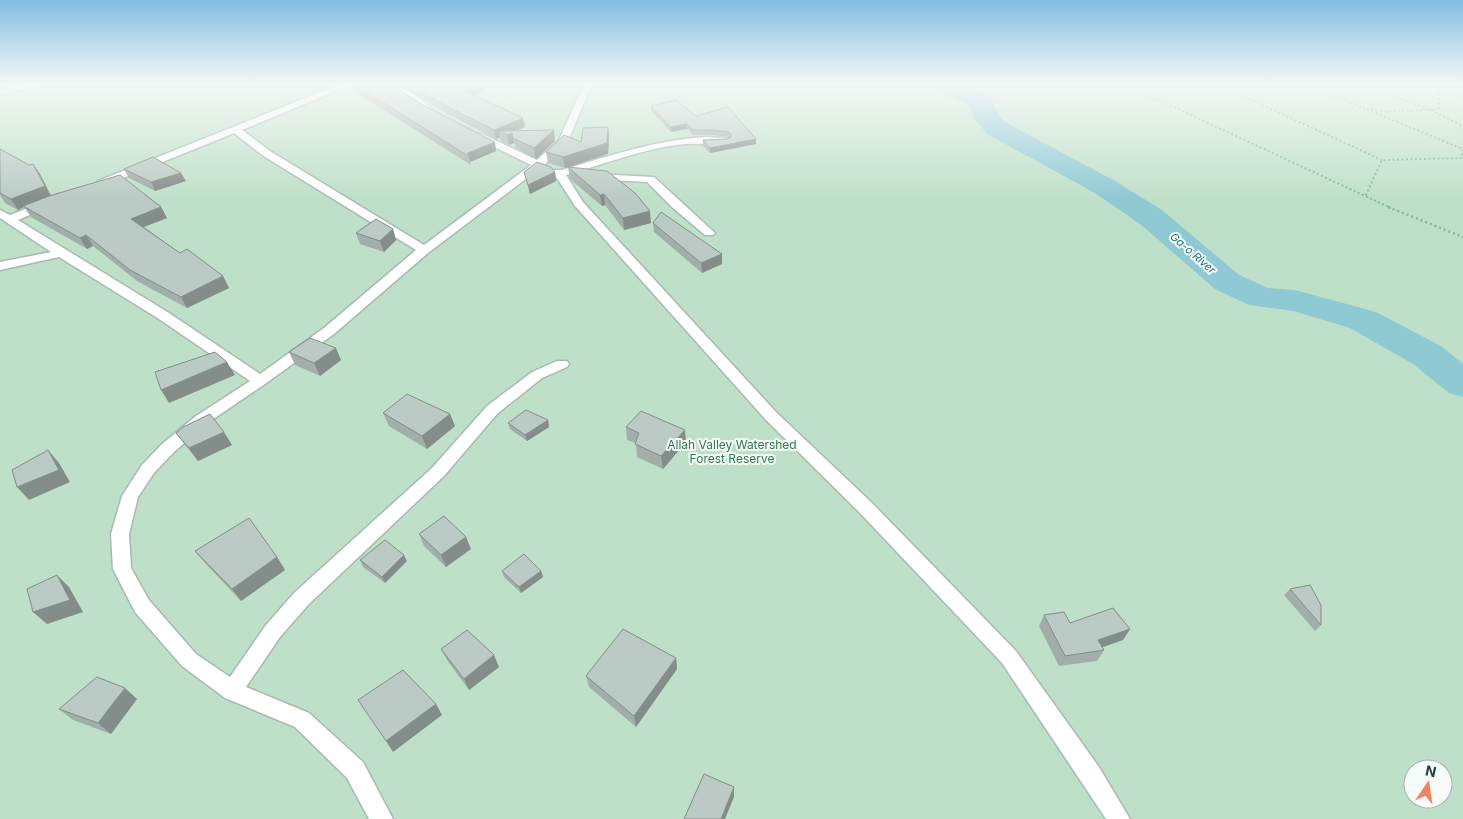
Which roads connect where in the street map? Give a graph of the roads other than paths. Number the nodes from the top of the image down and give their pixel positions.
1 (255, 122) edge
2 (572, 122) edge
3 (236, 130) junction
4 (468, 130) edge
5 (725, 141) edge
6 (536, 165) junction
7 (560, 173) junction
8 (93, 186) edge
9 (56, 200) edge
10 (5, 216) edge
11 (708, 233) dead end
12 (424, 250) junction
13 (61, 253) junction
14 (0, 266) edge
15 (562, 364) dead end
16 (260, 381) junction
17 (232, 690) junction
18 (382, 819) edge
19 (1118, 819) edge

1 - 3 street
2 - 6 street
3 - 8 street
3 - 12 street
4 - 6 street
5 - 7 street
6 - 7 street
6 - 12 street
7 - 11 street
7 - 19 street
9 - 10 street
10 - 13 street
12 - 16 street
13 - 14 street
13 - 16 street
15 - 17 street
16 - 17 street
17 - 18 street

